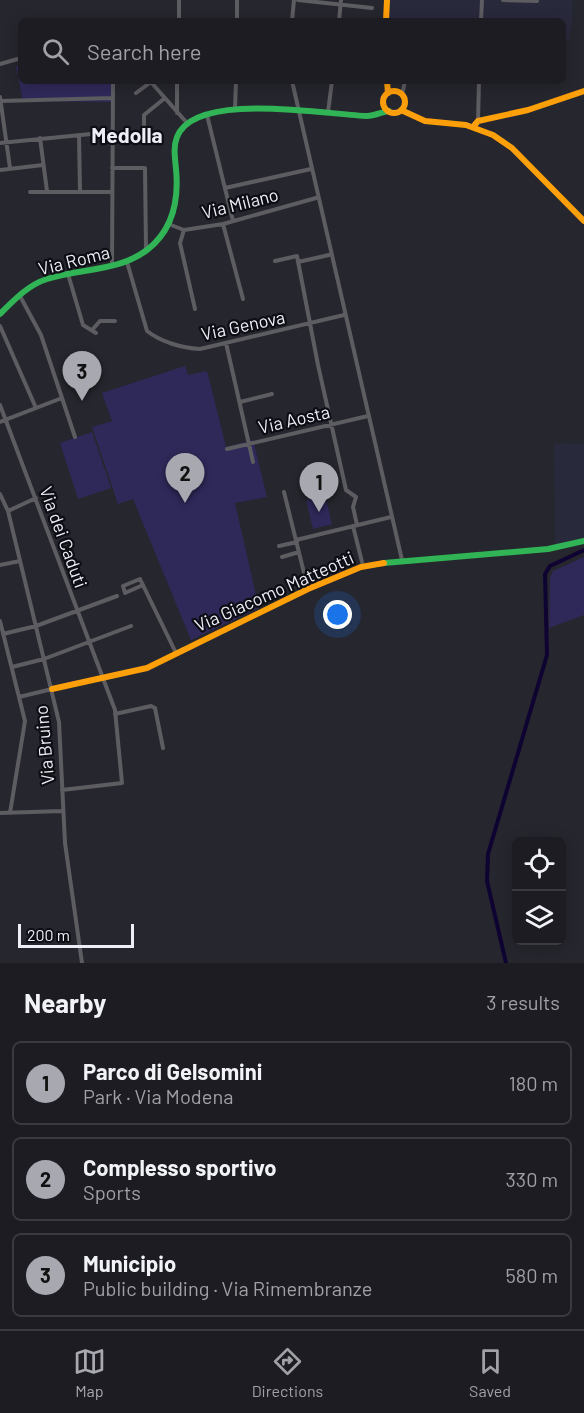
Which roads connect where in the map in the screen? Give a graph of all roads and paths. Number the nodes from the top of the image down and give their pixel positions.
1 (179, 0) edge
2 (237, 0) edge
3 (296, 0) edge
4 (387, 0) edge
5 (482, 0) edge
6 (503, 0) edge
7 (537, 1) edge
8 (341, 3) edge
9 (372, 8) dead end
10 (179, 18) edge
11 (237, 18) edge
12 (293, 18) edge
13 (339, 18) edge
14 (386, 18) edge
15 (481, 18) edge
16 (18, 59) edge
17 (0, 64) edge
18 (113, 84) edge
19 (146, 84) edge
20 (153, 84) edge
21 (177, 84) edge
22 (236, 84) edge
23 (292, 84) edge
24 (332, 84) edge
25 (389, 84) edge
26 (402, 84) edge
27 (479, 84) edge
28 (584, 92) edge
29 (136, 93) dead end
30 (395, 93) junction
31 (112, 98) junction
32 (165, 98) junction
33 (0, 99) edge
34 (403, 107) junction
35 (296, 108) junction
36 (387, 108) junction
37 (235, 109) junction
38 (328, 112) junction
39 (177, 113) junction
40 (207, 115) junction
41 (478, 121) junction
42 (187, 123) junction
43 (473, 127) junction
44 (111, 132) junction
45 (144, 132) dead end
46 (79, 135) junction
47 (40, 138) junction
48 (6, 142) junction
49 (0, 143) edge
50 (43, 165) junction
51 (10, 168) junction
52 (112, 168) junction
53 (311, 169) junction
54 (0, 170) edge
55 (225, 188) junction
56 (47, 191) junction
57 (80, 191) junction
58 (30, 192) dead end
59 (111, 192) junction
60 (316, 198) junction
61 (233, 221) junction
62 (584, 221) edge
63 (222, 224) junction
64 (171, 225) junction
65 (184, 230) junction
66 (146, 251) junction
67 (329, 255) junction
68 (275, 261) dead end
69 (127, 262) junction
70 (298, 262) junction
71 (112, 266) junction
72 (68, 274) junction
73 (21, 296) junction
74 (243, 298) dead end
75 (0, 303) edge
76 (195, 309) dead end
77 (2, 312) edge
78 (344, 315) junction
79 (115, 321) dead end
80 (312, 323) junction
81 (0, 326) edge
82 (226, 343) junction
83 (272, 394) dead end
84 (62, 398) junction
85 (240, 402) junction
86 (0, 405) edge
87 (36, 408) junction
88 (368, 416) junction
89 (5, 420) junction
90 (0, 422) edge
91 (331, 425) junction
92 (75, 437) dead end
93 (249, 443) junction
94 (227, 449) dead end
95 (253, 462) dead end
96 (284, 492) dead end
97 (0, 494) edge
98 (36, 498) junction
99 (8, 511) junction
100 (392, 516) junction
101 (355, 525) junction
102 (297, 541) junction
103 (584, 541) edge
104 (279, 546) dead end
105 (299, 552) junction
106 (282, 557) dead end
107 (402, 560) junction
108 (20, 561) junction
109 (362, 562) dead end
110 (0, 565) edge
111 (143, 585) junction
112 (308, 589) junction
113 (117, 596) dead end
114 (77, 611) junction
115 (0, 621) edge
116 (36, 626) junction
117 (131, 626) dead end
118 (3, 634) junction
119 (88, 643) junction
120 (176, 652) junction
121 (44, 659) junction
122 (12, 667) junction
123 (101, 679) junction
124 (52, 688) junction
125 (19, 697) junction
126 (115, 714) junction
127 (164, 748) dead end
128 (62, 790) junction
129 (62, 812) junction
130 (0, 813) edge
131 (10, 813) junction
132 (82, 963) edge

1 - 10 street
2 - 11 street
3 - 8 street
3 - 12 street
4 - 14 main road
5 - 15 street
6 - 7 street
8 - 9 street
8 - 13 street
16 - 17 street
18 - 31 street
19 - 29 street
20 - 32 street
21 - 39 street
22 - 37 street
23 - 35 street
24 - 38 street
25 - 30 main road
26 - 30 street
27 - 41 street
28 - 41 main road
30 - 34 main road
30 - 36 main road
31 - 33 street
31 - 44 street
32 - 39 street
32 - 45 street
33 - 48 street
34 - 36 main road
34 - 43 main road
35 - 37 main road
35 - 38 main road
35 - 53 street
36 - 38 main road
37 - 40 main road
39 - 42 street
40 - 42 main road
40 - 55 street
41 - 43 main road
42 - 64 main road
43 - 62 main road
44 - 46 street
44 - 52 street
46 - 47 street
46 - 57 street
47 - 48 street
47 - 50 street
48 - 49 street
48 - 51 street
50 - 51 street
50 - 56 street
51 - 54 street
52 - 59 street
52 - 66 street
53 - 55 street
53 - 60 street
55 - 61 street
56 - 57 street
56 - 58 street
57 - 59 street
59 - 71 street
60 - 61 street, Via Milano
60 - 67 street
61 - 63 street, Via Milano
63 - 65 street, Via Milano
63 - 74 street
64 - 65 street, Via Milano
64 - 66 main road, Via Roma
65 - 76 street
66 - 69 main road, Via Roma
67 - 70 street
67 - 78 street
68 - 70 street
69 - 71 main road, Via Roma
69 - 82 street, Via Genova
70 - 80 street, Via Genova
71 - 72 main road, Via Roma
72 - 73 main road, Via Roma
72 - 79 street
73 - 77 main road, Via Roma
73 - 84 street
75 - 77 main road
78 - 80 street, Via Genova
78 - 88 street
80 - 82 street, Via Genova
80 - 91 street, Via Genova
81 - 87 street
82 - 85 street
83 - 85 street
84 - 87 street
84 - 92 street
85 - 93 street
86 - 89 street, Via dei Caduti
87 - 89 street
88 - 91 street, Via Aosta
88 - 100 street
89 - 90 street
89 - 98 street, Via dei Caduti
91 - 93 street, Via Aosta
91 - 101 street, Via Genova
93 - 94 street, Via Aosta
93 - 95 street
96 - 102 street
97 - 99 street, Via Bruino
98 - 99 street
98 - 114 street, Via dei Caduti
99 - 108 street, Via Bruino
100 - 101 street
100 - 107 street
101 - 102 street
101 - 109 street
102 - 104 street
102 - 105 street
103 - 107 main road, Via Giacomo Matteotti
105 - 106 street
105 - 112 street
107 - 112 main road, Via Giacomo Matteotti
108 - 110 street
108 - 116 street, Via Bruino
111 - 111 street
111 - 120 street
112 - 120 main road, Via Giacomo Matteotti
113 - 114 street
114 - 116 street
114 - 119 street, Via dei Caduti
115 - 118 street
116 - 118 street
116 - 121 street, Via Bruino
117 - 119 street
118 - 122 street
119 - 121 street
119 - 123 street, Via dei Caduti
120 - 123 main road, Via Giacomo Matteotti
121 - 122 street
121 - 124 street, Via Bruino
122 - 125 street
123 - 124 main road, Via Giacomo Matteotti
123 - 126 street, Via dei Caduti
124 - 125 street, Via Giacomo Matteotti
124 - 128 street, Via Bruino
125 - 131 street
126 - 127 street
126 - 128 street, Via dei Caduti
128 - 129 street, Via Bruino
129 - 131 street
129 - 132 street, Via Bruino
130 - 131 street

